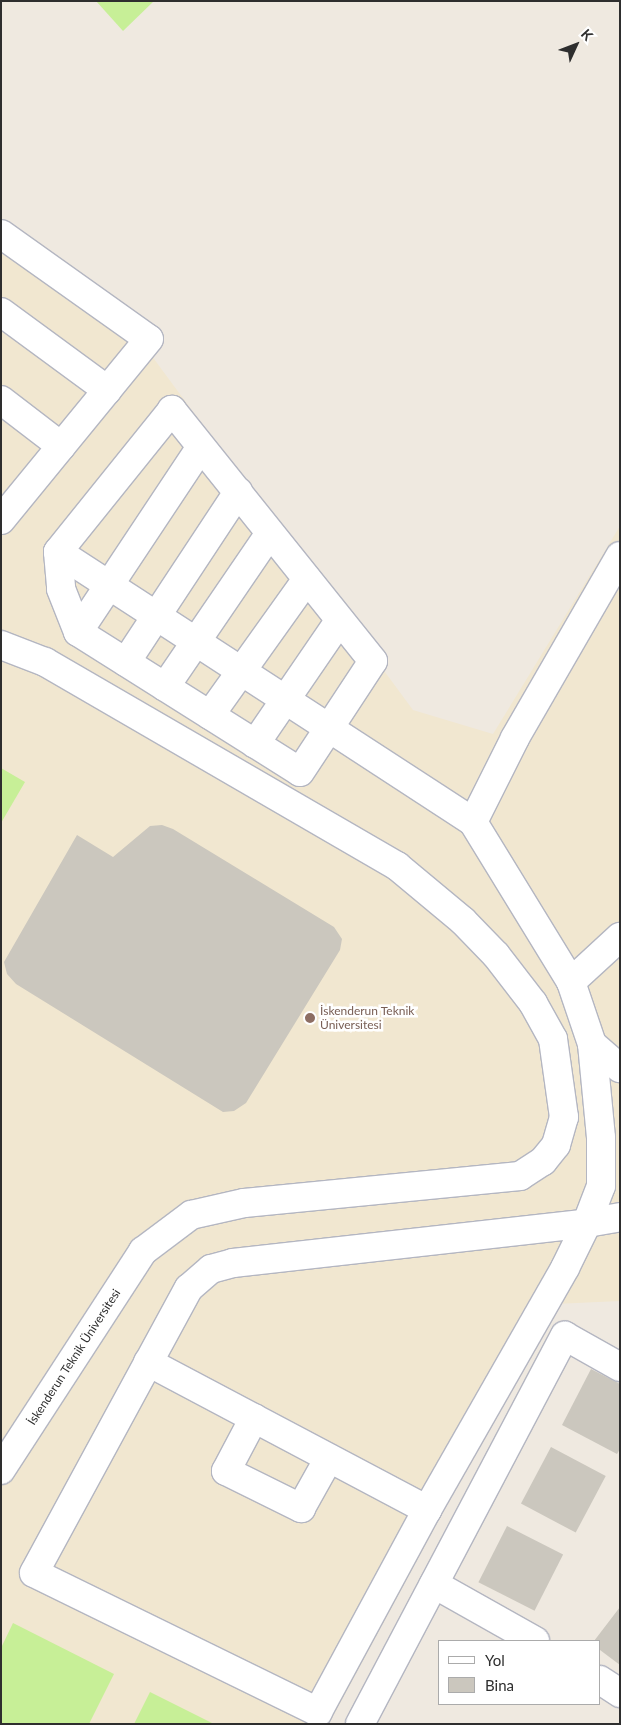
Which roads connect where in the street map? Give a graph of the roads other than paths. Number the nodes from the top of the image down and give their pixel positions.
1 (1, 234) edge
2 (1, 312) edge
3 (107, 390) junction
4 (1, 400) edge
5 (61, 446) junction
6 (201, 447) junction
7 (238, 492) junction
8 (7, 502) edge
9 (270, 534) junction
10 (58, 552) junction
11 (618, 565) edge
12 (307, 579) junction
13 (109, 586) junction
14 (156, 616) junction
15 (340, 620) junction
16 (78, 632) junction
17 (196, 642) junction
18 (1, 645) edge
19 (126, 662) junction
20 (241, 671) junction
21 (165, 687) junction
22 (285, 700) junction
23 (210, 715) junction
24 (329, 728) junction
25 (255, 744) junction
26 (473, 822) junction
27 (620, 937) edge
28 (571, 982) junction
29 (592, 1044) junction
30 (620, 1068) edge
31 (620, 1217) edge
32 (587, 1223) junction
33 (148, 1362) junction
34 (620, 1367) edge
35 (254, 1418) junction
36 (329, 1458) junction
37 (1, 1470) edge
38 (427, 1510) junction
39 (434, 1584) junction
40 (533, 1640) edge
41 (601, 1681) edge
42 (620, 1693) edge
43 (360, 1724) edge

1 - 3 street
2 - 3 street
3 - 5 street
4 - 5 street
5 - 8 street
6 - 7 street
6 - 10 street
6 - 13 street
7 - 9 street
7 - 14 street
9 - 12 street
9 - 17 street
10 - 13 street
10 - 16 street
11 - 26 street
12 - 15 street
12 - 20 street
13 - 14 street
13 - 16 street
14 - 17 street
14 - 19 street
15 - 22 street
15 - 24 street
16 - 19 street
17 - 20 street
17 - 21 street
18 - 37 street, İskenderun Teknik Üniversitesi
19 - 21 street
20 - 22 street
20 - 23 street
21 - 23 street
22 - 24 street
22 - 25 street
23 - 25 street
24 - 25 street
24 - 26 street
26 - 28 street
27 - 28 street
28 - 29 street
29 - 30 street
29 - 32 street
31 - 32 street
32 - 33 street
32 - 38 street
33 - 35 street
33 - 38 street
34 - 39 street
35 - 36 street
35 - 36 street
36 - 38 street
39 - 40 street
39 - 43 street
41 - 42 street

